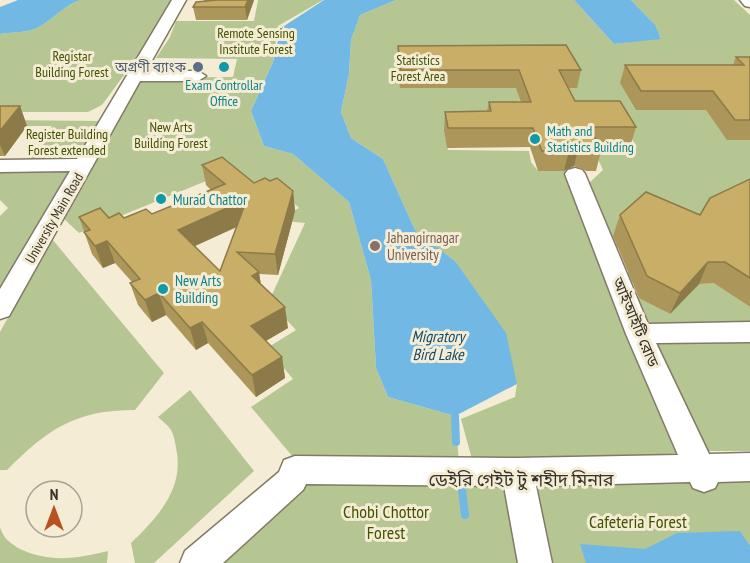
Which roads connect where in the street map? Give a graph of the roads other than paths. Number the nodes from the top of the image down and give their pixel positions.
1 (179, 7) edge
2 (135, 76) junction
3 (198, 76) dead end
4 (85, 165) junction
5 (0, 166) edge
6 (575, 174) dead end
7 (0, 310) edge
8 (750, 332) edge
9 (639, 334) junction
10 (750, 467) edge
11 (702, 473) junction
12 (518, 475) junction
13 (750, 477) edge
14 (197, 563) edge
15 (535, 563) edge

1 - 2 street, University Main Road
2 - 3 street
2 - 4 street, University Main Road
4 - 5 street
4 - 7 street, University Main Road
6 - 9 street, আইআইটি রোড
8 - 9 street
9 - 11 street, আইআইটি রোড
10 - 11 street
11 - 12 street, ডেইরি গেইট টু শহীদ মিনার
11 - 13 street, ডেইরি গেইট টু শহীদ মিনার
12 - 14 street, ডেইরি গেইট টু শহীদ মিনার
12 - 15 street

